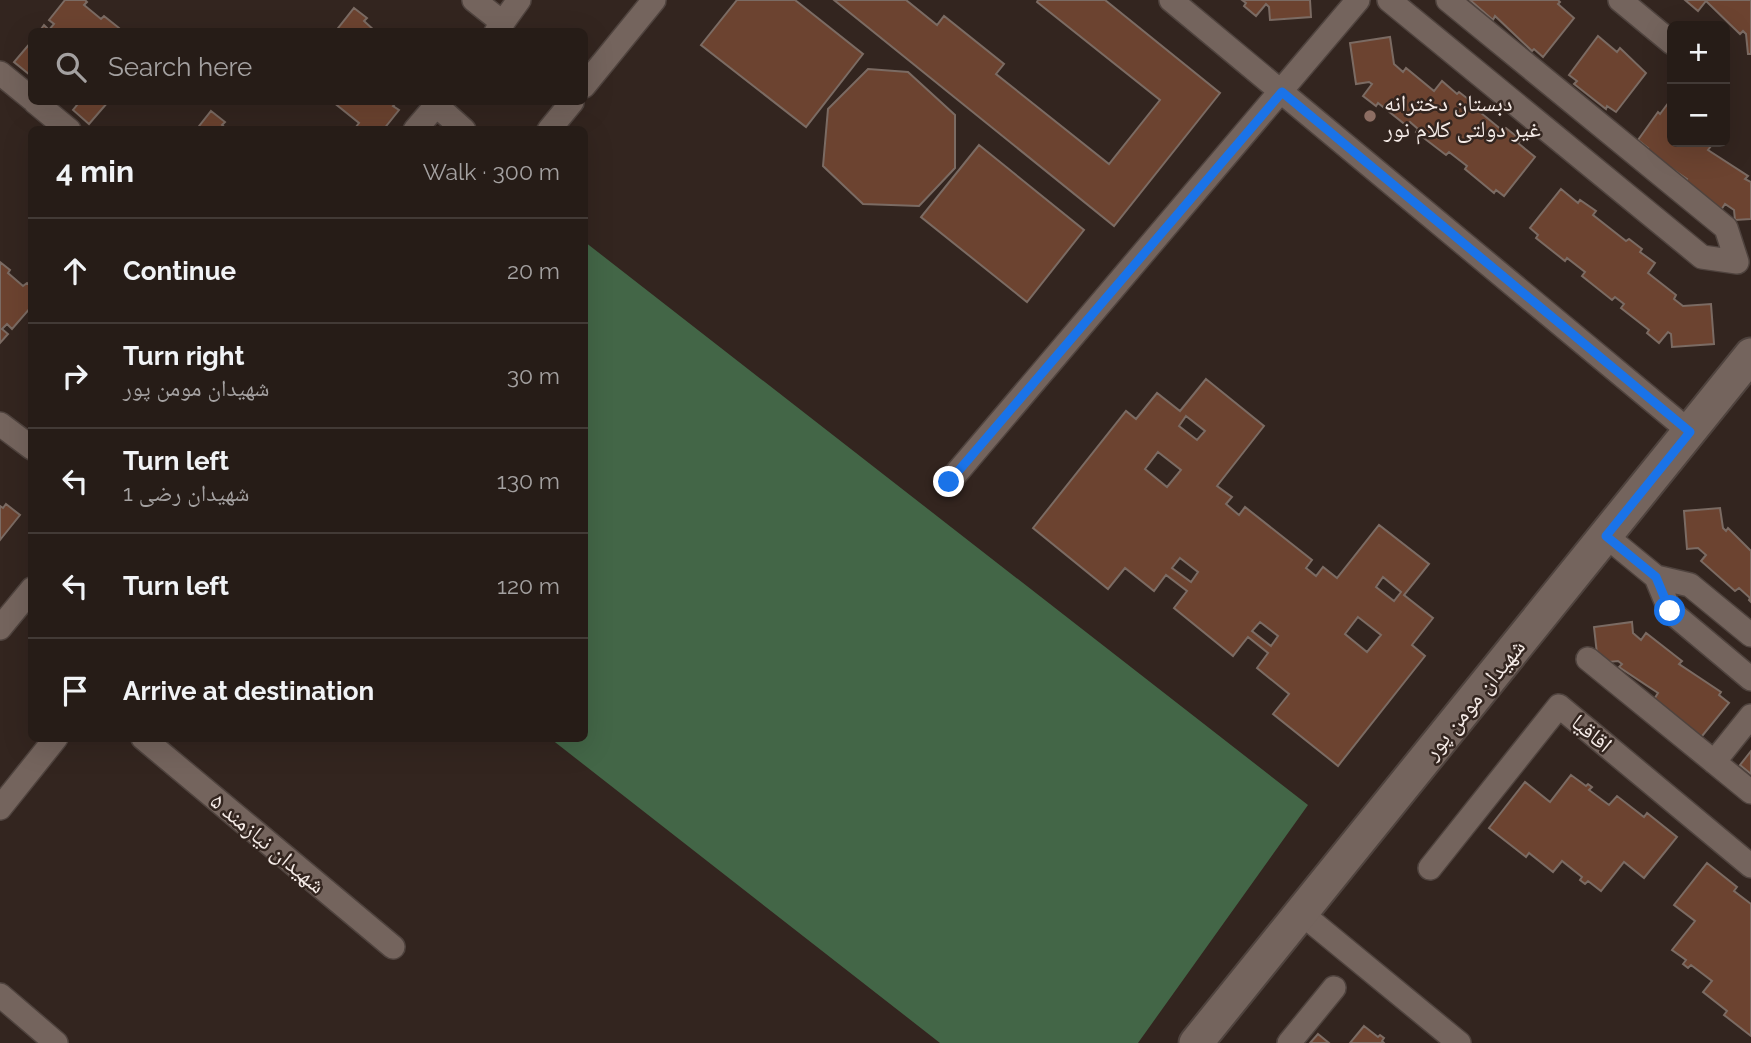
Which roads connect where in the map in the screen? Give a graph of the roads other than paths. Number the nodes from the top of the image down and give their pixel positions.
1 (474, 0) edge
2 (519, 0) edge
3 (654, 0) edge
4 (1171, 0) edge
5 (1358, 0) edge
6 (1389, 0) edge
7 (1448, 0) edge
8 (1620, 0) edge
9 (499, 27) edge
10 (1667, 39) edge
11 (0, 73) edge
12 (588, 81) edge
13 (1282, 92) junction
14 (28, 96) edge
15 (39, 105) edge
16 (436, 105) edge
17 (440, 105) edge
18 (570, 105) edge
19 (64, 126) edge
20 (418, 126) edge
21 (460, 126) edge
22 (552, 126) edge
23 (1751, 355) edge
24 (0, 424) edge
25 (1690, 432) junction
26 (28, 445) edge
27 (949, 482) dead end
28 (1606, 536) junction
29 (1656, 577) junction
30 (28, 594) edge
31 (1, 627) edge
32 (1751, 635) edge
33 (1588, 659) dead end
34 (1751, 679) edge
35 (1751, 716) edge
36 (53, 742) edge
37 (149, 742) edge
38 (1714, 762) junction
39 (1751, 792) edge
40 (0, 808) edge
41 (1751, 866) edge
42 (1430, 868) dead end
43 (1301, 913) junction
44 (393, 947) dead end
45 (1334, 988) dead end
46 (0, 995) edge
47 (56, 1043) edge
48 (1196, 1043) edge
49 (1289, 1043) edge
50 (1459, 1043) edge

1 - 9 street
2 - 9 street
3 - 12 street
4 - 13 street
5 - 13 street
6 - 7 street
8 - 10 street
11 - 14 street
13 - 25 street
13 - 27 street
15 - 19 street
16 - 20 street
17 - 21 street
18 - 22 street
23 - 25 street, شهیدان مومن پور
24 - 26 street
25 - 28 street, شهیدان مومن پور
28 - 29 street
28 - 43 street, شهیدان مومن پور
29 - 32 street
29 - 34 street
30 - 31 street
33 - 38 street
35 - 38 street
36 - 40 street
37 - 44 street, شهیدان نیازمند ۵
38 - 39 street
41 - 42 street, اقاقیا
43 - 48 street, شهیدان مومن پور
43 - 50 street
45 - 49 street
46 - 47 street

